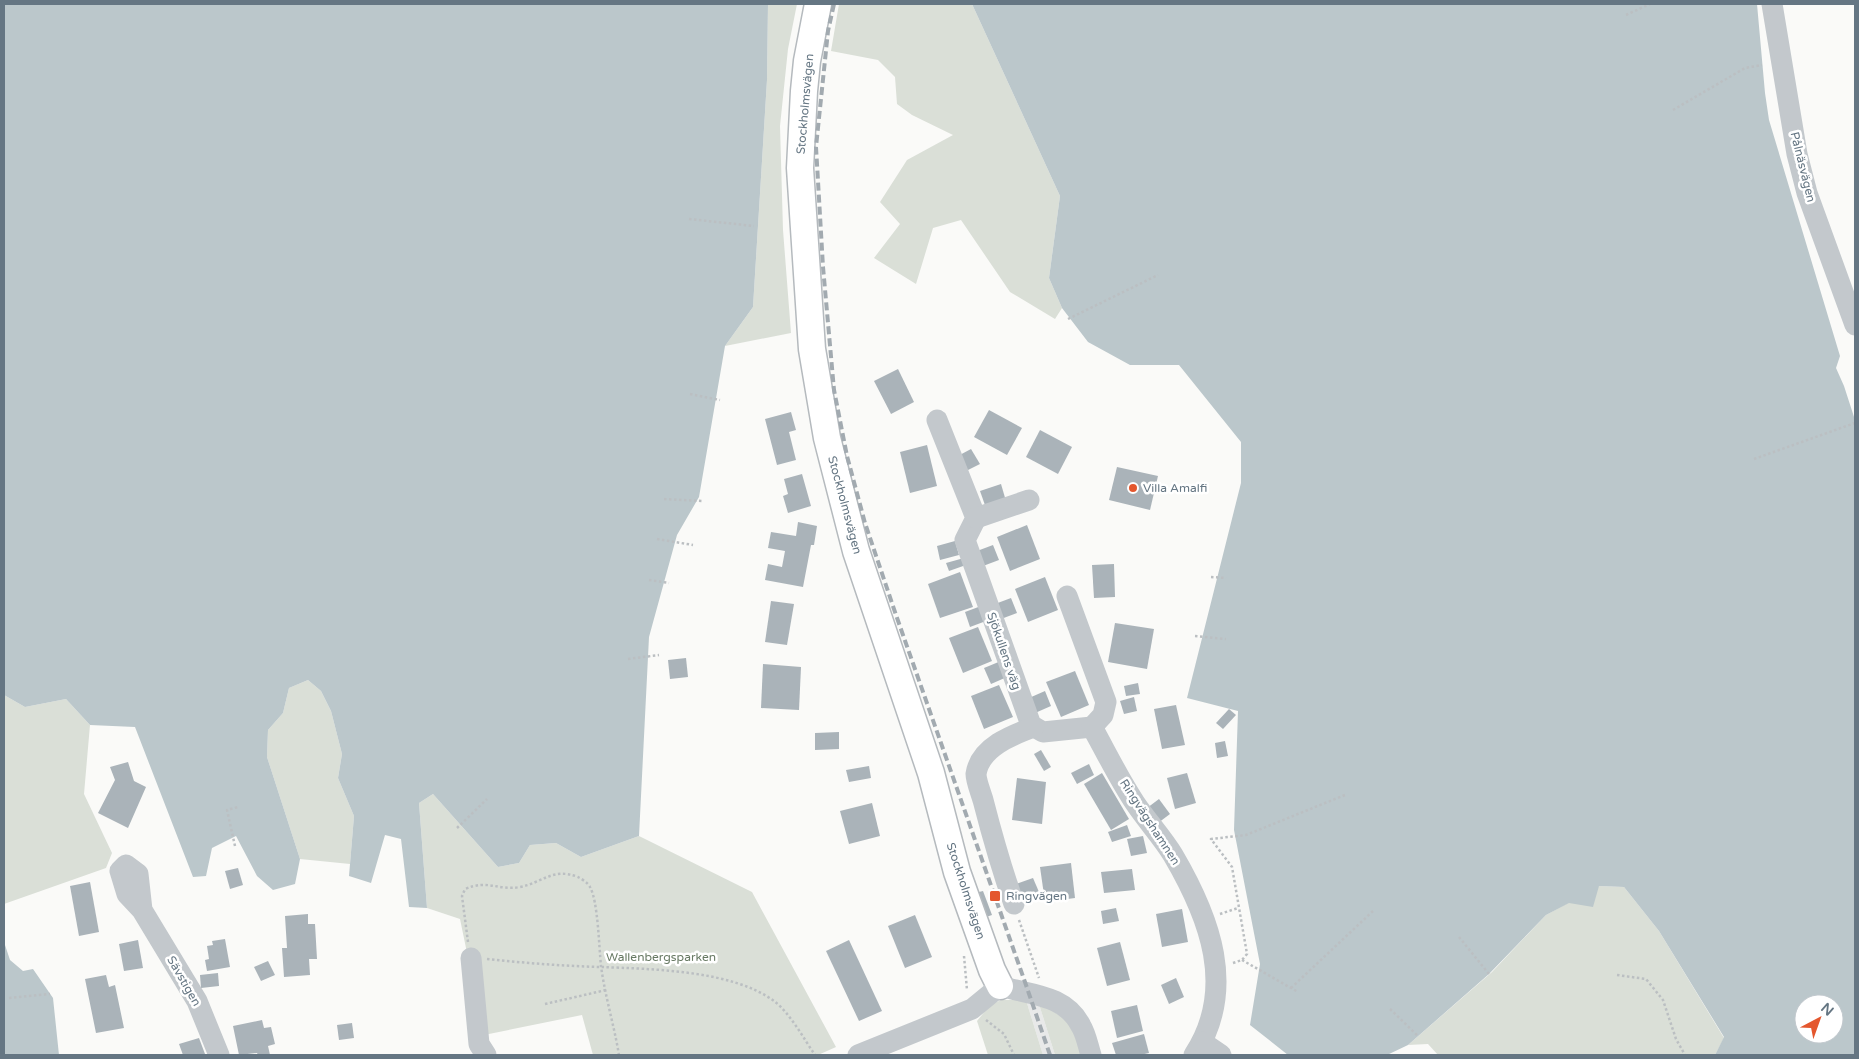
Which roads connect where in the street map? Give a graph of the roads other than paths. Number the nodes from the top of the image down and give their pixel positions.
1 (818, 4) edge
2 (1772, 4) edge
3 (1855, 325) edge
4 (937, 420) dead end
5 (1030, 500) dead end
6 (976, 518) junction
7 (1067, 596) dead end
8 (1034, 727) junction
9 (1092, 727) junction
10 (1014, 904) road end
11 (142, 910) dead end
12 (471, 958) road end
13 (1000, 986) junction
14 (1198, 1049) edge
15 (483, 1050) edge
16 (219, 1055) edge
17 (858, 1055) edge
18 (1091, 1055) edge
19 (1221, 1055) edge

1 - 13 main road, Stockholmsvägen
2 - 3 street, Pålnäsvägen
4 - 6 street
5 - 6 street
6 - 8 street, Sjökullens väg
7 - 9 street
8 - 9 street
8 - 10 street
9 - 14 street, Ringvägshamnen
11 - 16 street, Sävstigen
12 - 15 street
13 - 17 street
13 - 18 street
14 - 19 street

